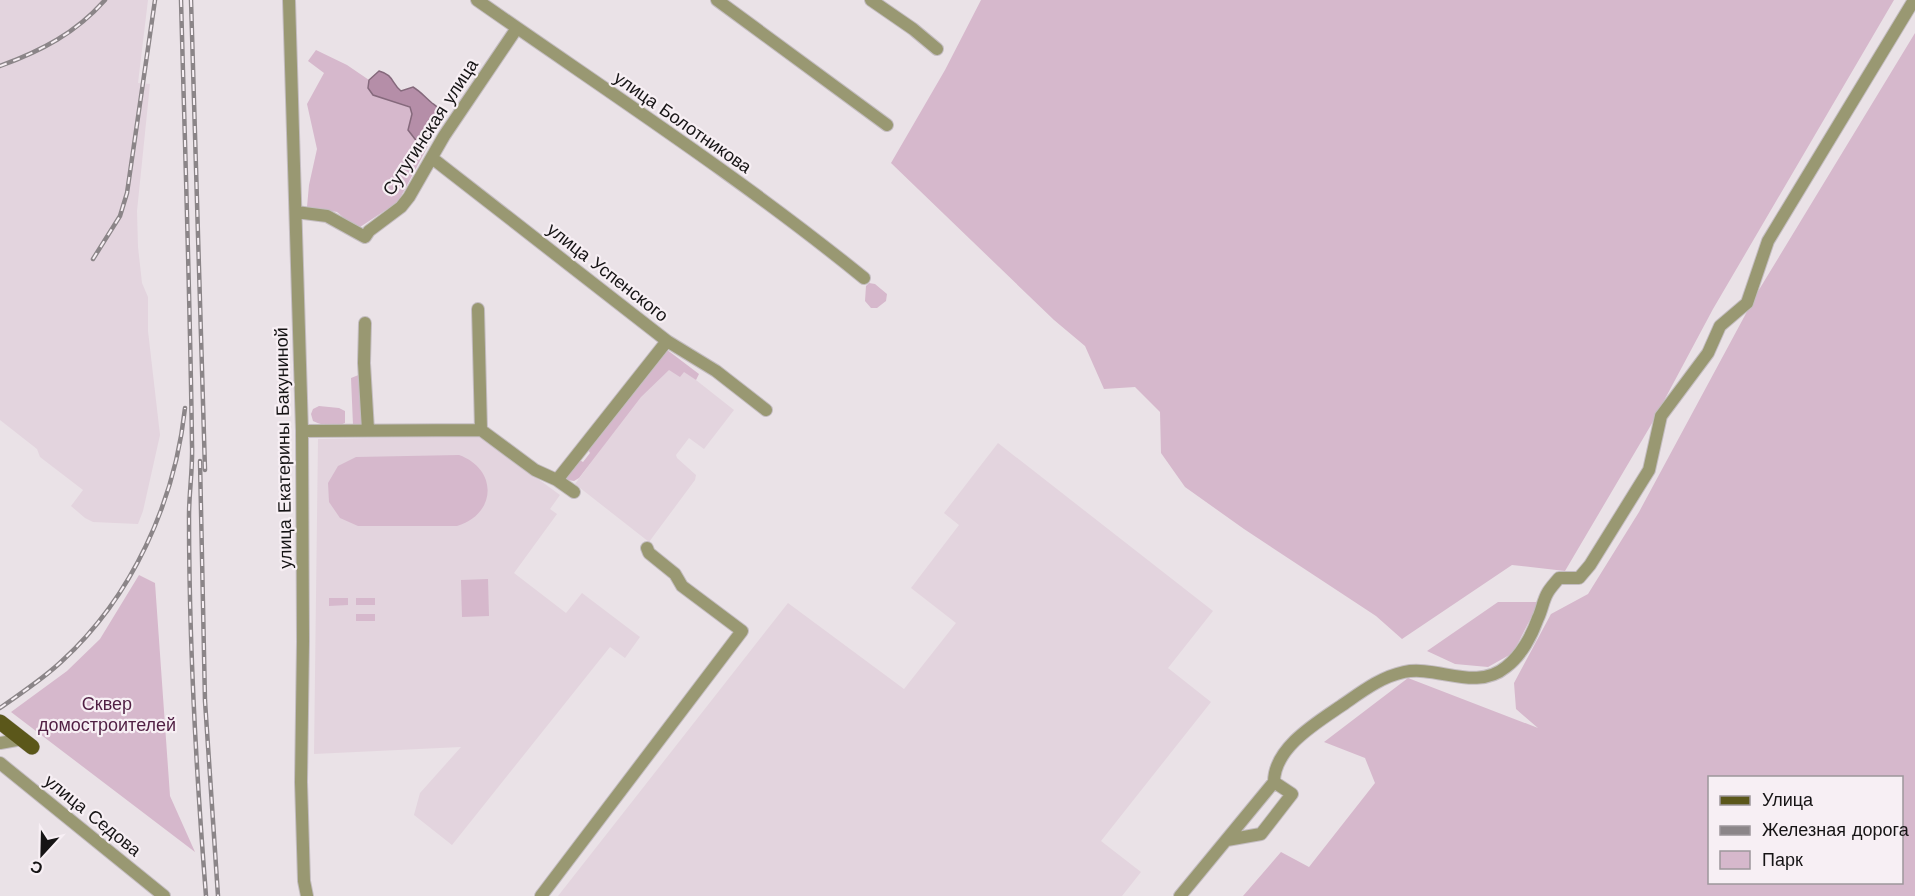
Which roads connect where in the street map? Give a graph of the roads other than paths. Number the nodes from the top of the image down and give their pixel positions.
1 (289, 0) edge
2 (477, 0) edge
3 (717, 0) edge
4 (872, 0) edge
5 (1914, 0) edge
6 (518, 28) junction
7 (937, 49) dead end
8 (887, 125) dead end
9 (432, 158) junction
10 (296, 212) junction
11 (864, 278) dead end
12 (478, 309) dead end
13 (364, 323) dead end
14 (667, 341) junction
15 (766, 410) dead end
16 (368, 430) junction
17 (481, 430) junction
18 (302, 431) junction
19 (557, 480) junction
20 (574, 492) dead end
21 (647, 548) dead end
22 (0, 722) edge
23 (0, 743) edge
24 (27, 743) joint
25 (0, 763) edge
26 (1274, 782) junction
27 (1227, 840) junction
28 (164, 896) edge
29 (307, 896) edge
30 (541, 896) edge
31 (1180, 896) edge

1 - 10 street, улица Екатерины Бакуниной
2 - 6 street, улица Болотникова
3 - 8 street
4 - 7 street
5 - 26 street
6 - 9 street, Сутугинская улица
6 - 11 street, улица Болотникова
9 - 10 street, Сутугинская улица
9 - 14 street, улица Успенского
10 - 18 street, улица Екатерины Бакуниной
12 - 17 street
13 - 16 street
14 - 15 street, улица Успенского
14 - 19 street
16 - 17 street
16 - 18 street
17 - 19 street
18 - 29 street, улица Екатерины Бакуниной
19 - 20 street
21 - 30 street
22 - 24 main road
23 - 24 street
25 - 28 street, улица Седова
26 - 27 street
26 - 27 street
27 - 31 street

